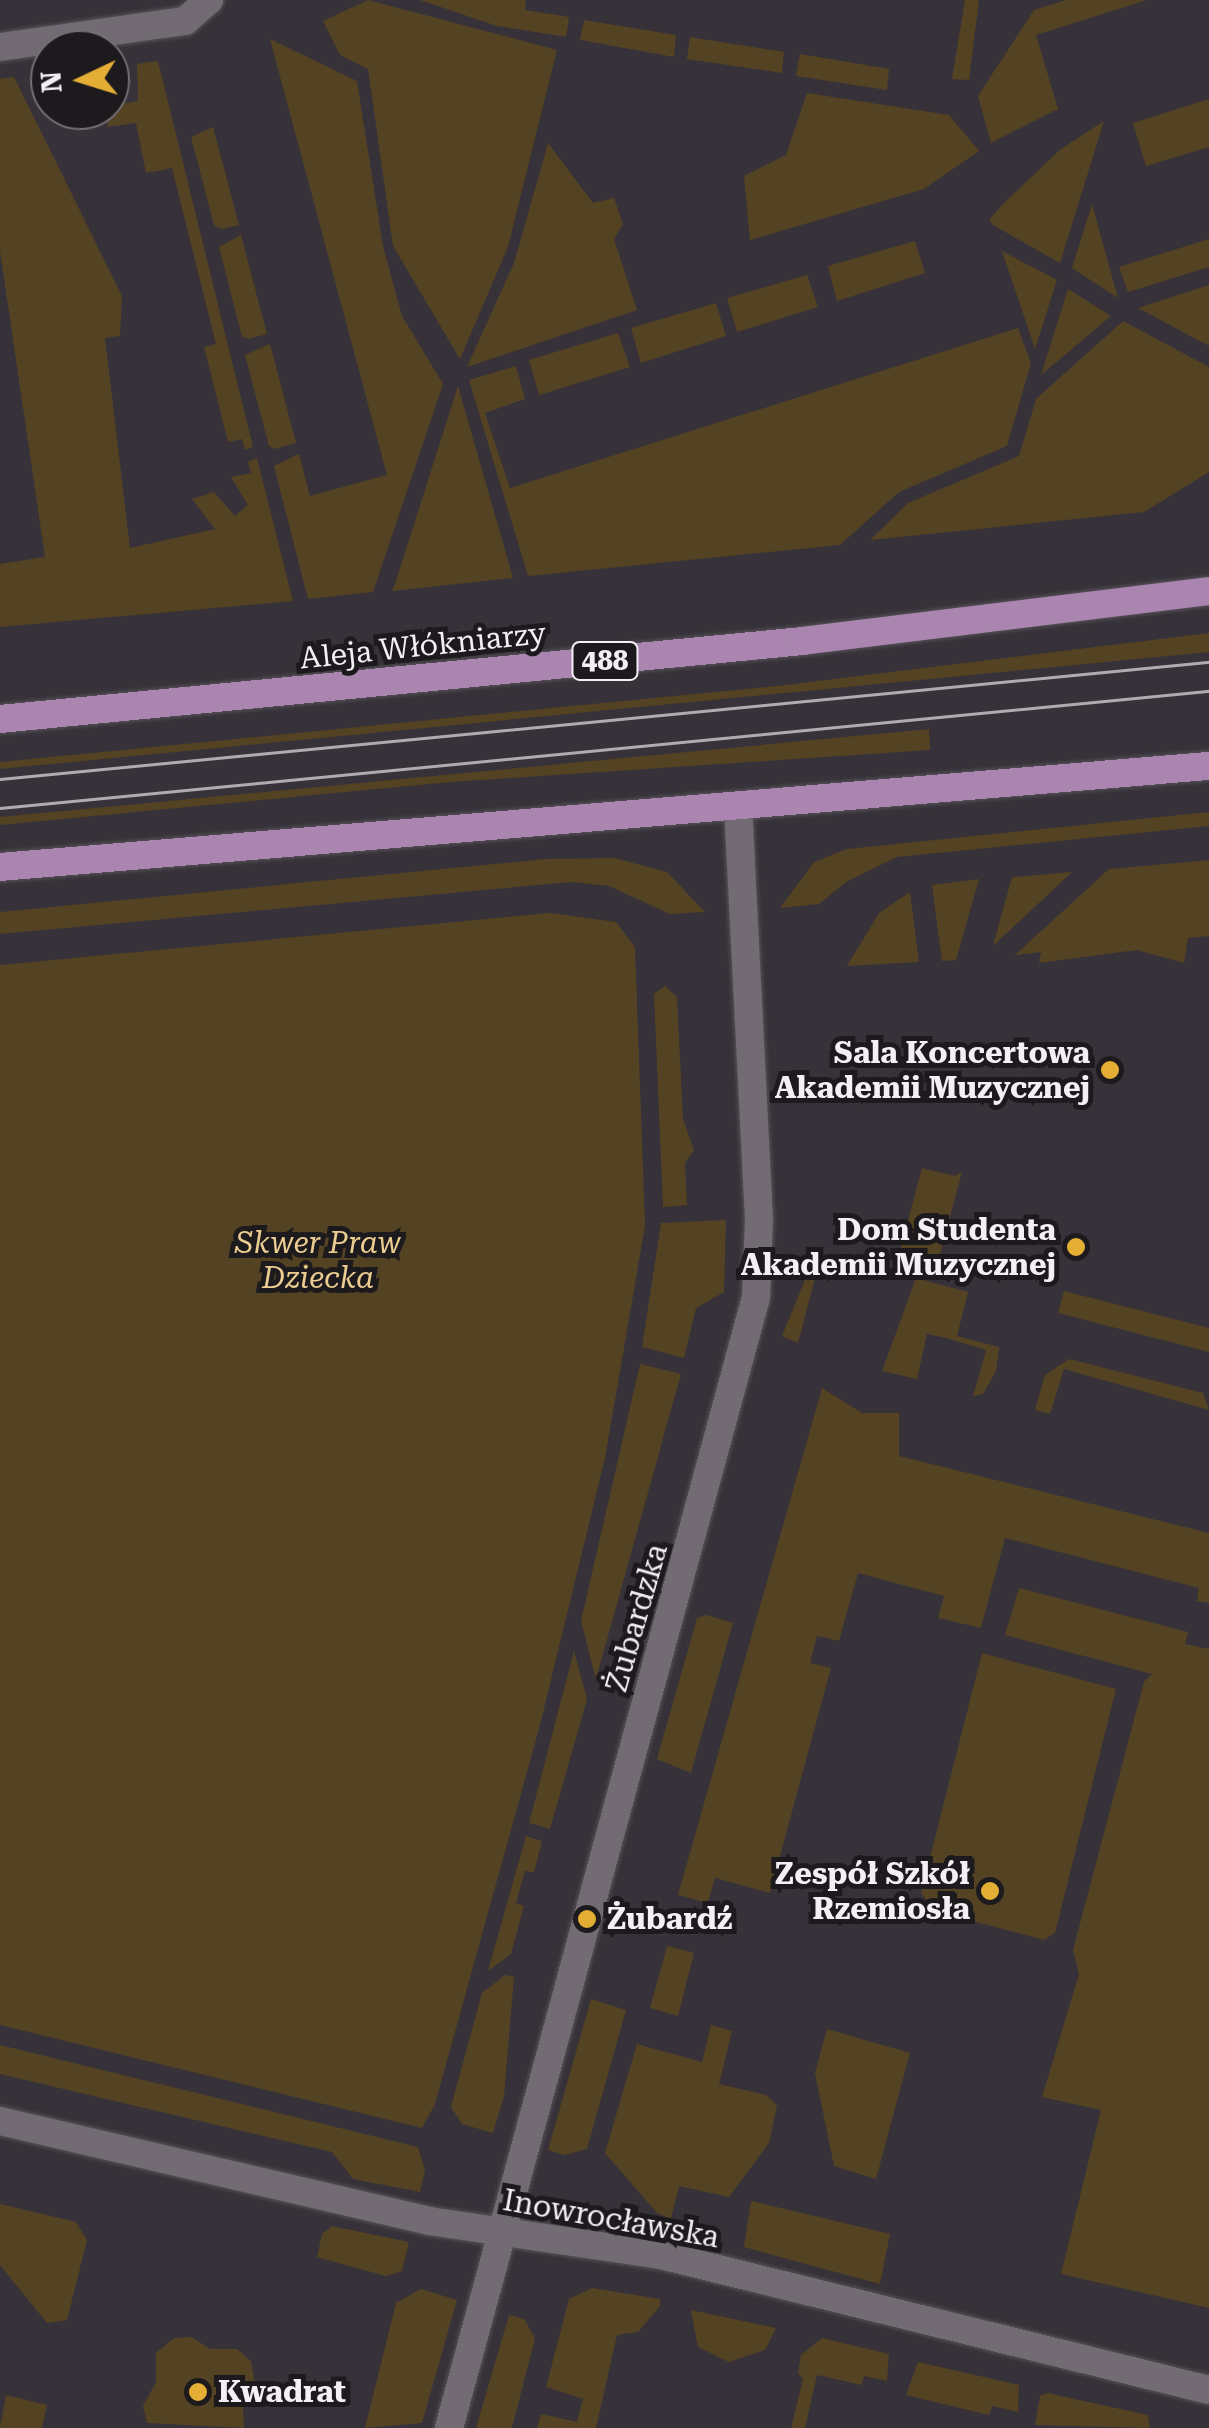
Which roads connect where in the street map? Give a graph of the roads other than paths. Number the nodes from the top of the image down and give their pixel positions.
1 (209, 0) edge
2 (0, 47) edge
3 (1209, 591) edge
4 (0, 720) edge
5 (1209, 766) edge
6 (738, 808) junction
7 (0, 867) edge
8 (0, 2121) edge
9 (503, 2231) junction
10 (1209, 2390) edge
11 (449, 2428) edge

1 - 2 street
3 - 4 main road, Aleja Włókniarzy / 488
5 - 6 main road
6 - 7 main road
6 - 9 street, Żubardzka
8 - 9 street, Inowrocławska
9 - 10 street, Inowrocławska
9 - 11 street, Żubardzka

